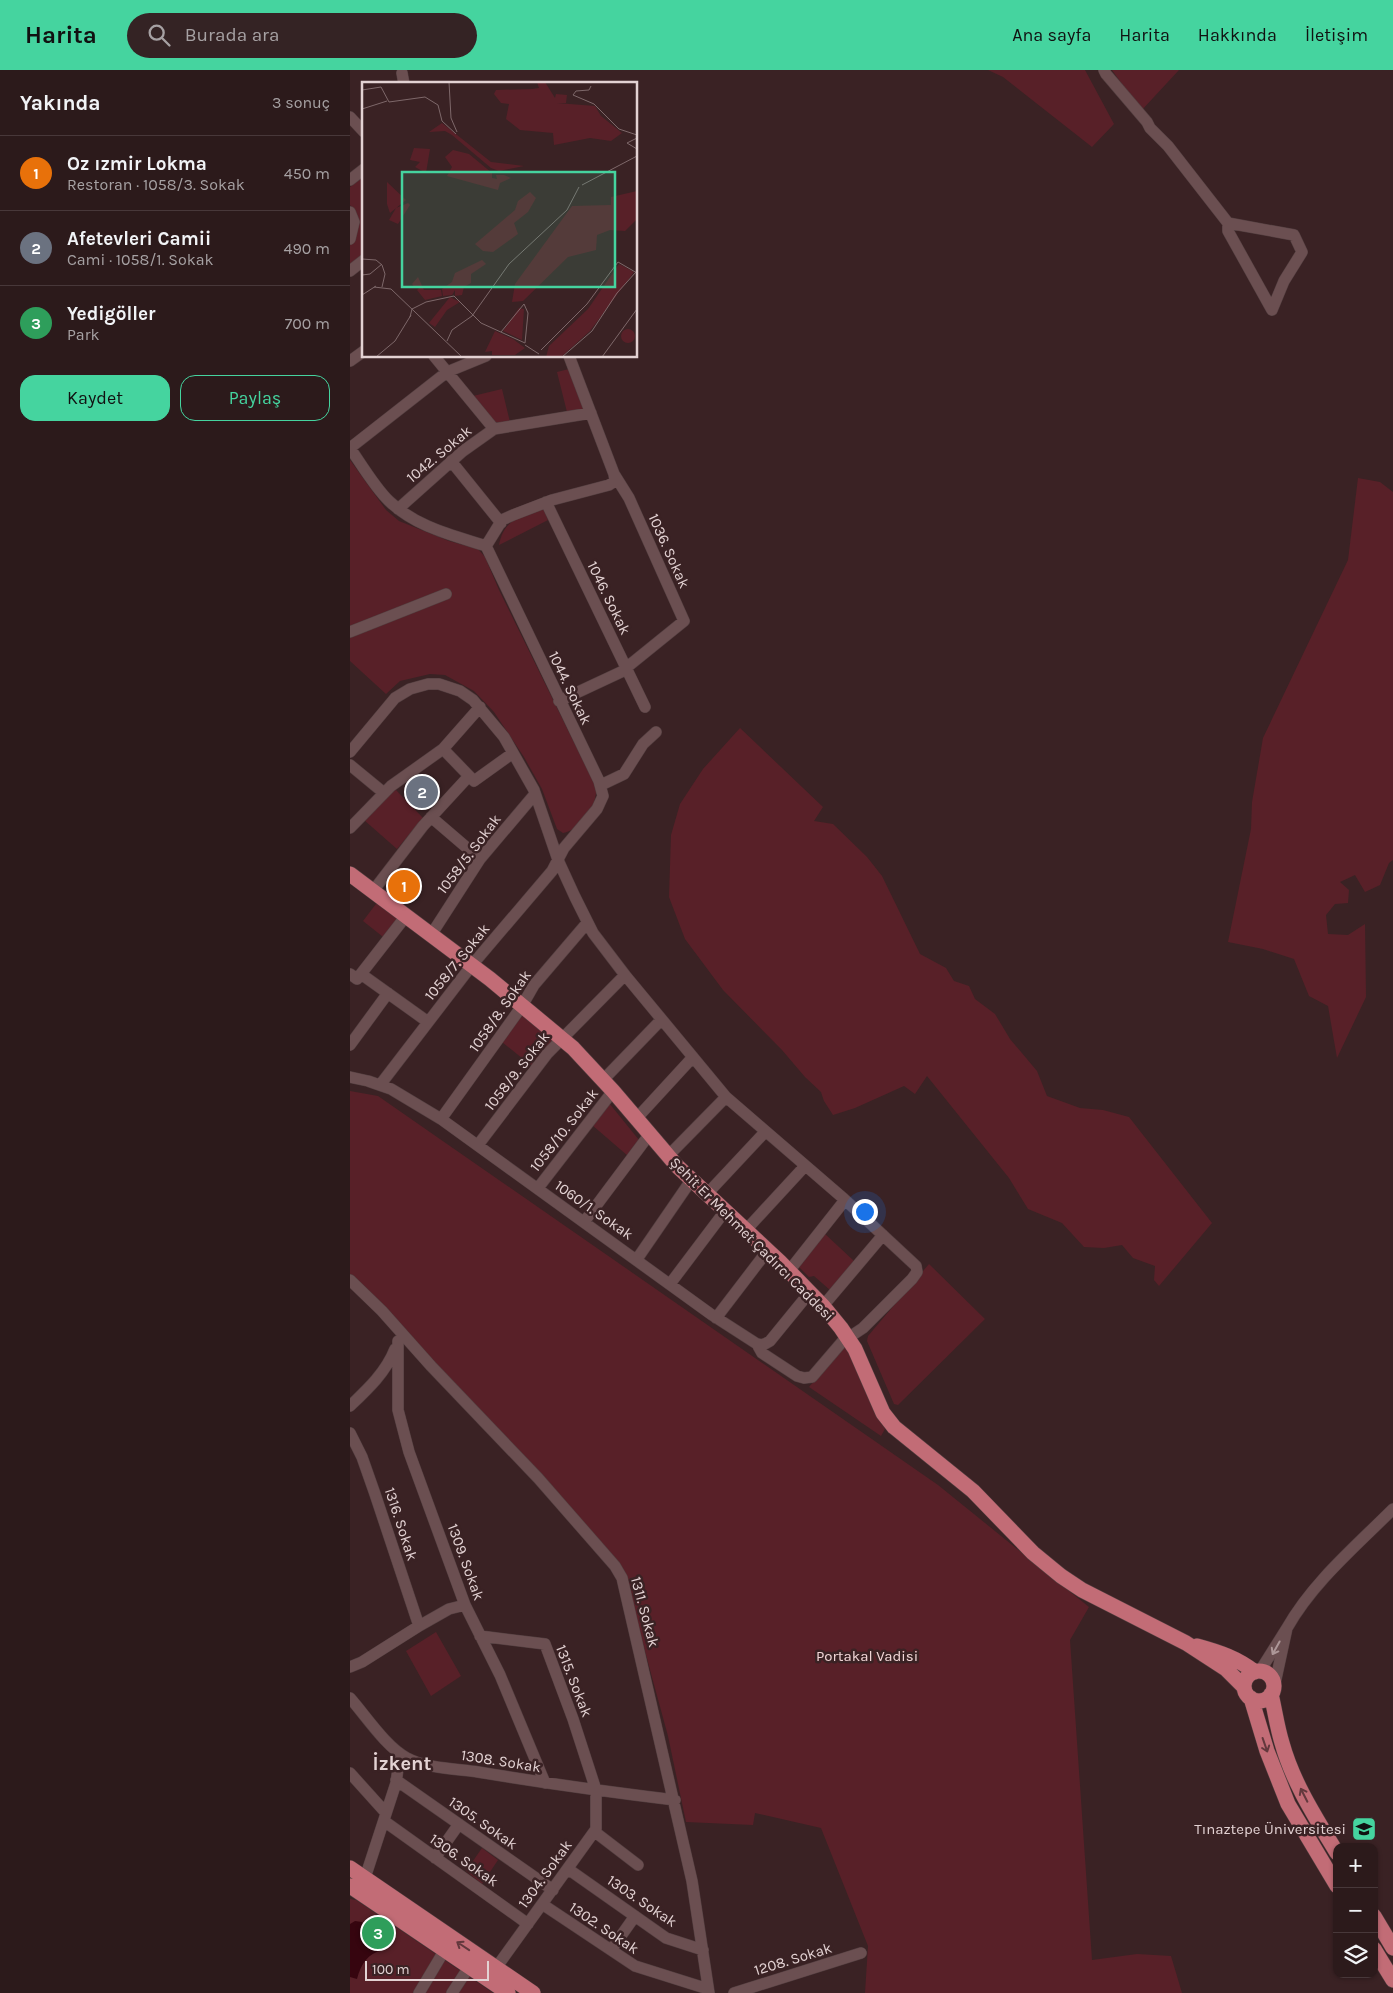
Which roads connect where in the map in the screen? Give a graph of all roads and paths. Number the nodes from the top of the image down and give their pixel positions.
1 (1104, 70) edge
2 (350, 117) edge
3 (362, 130) edge
4 (362, 170) edge
5 (350, 180) edge
6 (350, 212) edge
7 (1228, 223) junction
8 (350, 239) edge
9 (362, 262) edge
10 (350, 271) edge
11 (362, 352) edge
12 (436, 358) edge
13 (481, 358) edge
14 (570, 358) edge
15 (350, 361) edge
16 (447, 372) junction
17 (591, 413) junction
18 (494, 429) junction
19 (350, 448) edge
20 (451, 462) junction
21 (614, 474) junction
22 (546, 502) junction
23 (398, 509) junction
24 (501, 523) junction
25 (486, 546) junction
26 (446, 594) dead end
27 (350, 632) edge
28 (626, 668) junction
29 (559, 701) junction
30 (480, 707) junction
31 (645, 707) dead end
32 (656, 732) dead end
33 (443, 749) junction
34 (350, 752) edge
35 (513, 753) junction
36 (350, 765) edge
37 (469, 776) junction
38 (601, 785) junction
39 (384, 793) junction
40 (535, 794) junction
41 (431, 817) junction
42 (350, 828) edge
43 (480, 859) junction
44 (558, 860) junction
45 (350, 874) edge
46 (373, 891) junction
47 (406, 916) junction
48 (587, 923) junction
49 (431, 935) junction
50 (472, 966) junction
51 (356, 974) edge
52 (625, 976) junction
53 (388, 993) junction
54 (522, 1006) junction
55 (661, 1020) junction
56 (428, 1022) junction
57 (562, 1038) junction
58 (350, 1045) edge
59 (693, 1057) junction
60 (350, 1077) edge
61 (380, 1085) junction
62 (608, 1085) junction
63 (726, 1097) junction
64 (441, 1119) junction
65 (636, 1119) junction
66 (765, 1132) junction
67 (650, 1135) junction
68 (478, 1145) junction
69 (668, 1156) junction
70 (805, 1166) junction
71 (692, 1179) junction
72 (538, 1188) junction
73 (707, 1194) junction
74 (845, 1200) junction
75 (725, 1211) junction
76 (584, 1222) junction
77 (746, 1230) junction
78 (883, 1235) junction
79 (768, 1250) junction
80 (637, 1259) junction
81 (789, 1271) junction
82 (350, 1280) edge
83 (670, 1284) junction
84 (810, 1292) junction
85 (823, 1306) junction
86 (716, 1318) junction
87 (395, 1324) junction
88 (849, 1339) junction
89 (398, 1341) junction
90 (757, 1344) junction
91 (350, 1406) edge
92 (350, 1433) edge
93 (1393, 1509) edge
94 (465, 1605) junction
95 (419, 1626) junction
96 (1287, 1628) junction
97 (480, 1636) junction
98 (1186, 1643) junction
99 (350, 1667) edge
100 (1258, 1672) junction
101 (1272, 1691) junction
102 (1247, 1692) junction
103 (350, 1698) edge
104 (400, 1754) junction
105 (350, 1773) edge
106 (396, 1780) junction
107 (546, 1783) junction
108 (596, 1790) junction
109 (675, 1800) junction
110 (385, 1817) junction
111 (459, 1824) junction
112 (595, 1832) junction
113 (1333, 1846) edge
114 (435, 1858) junction
115 (638, 1865) dead end
116 (350, 1868) edge
117 (568, 1869) junction
118 (1333, 1879) edge
119 (358, 1886) edge
120 (552, 1890) junction
121 (542, 1904) junction
122 (635, 1916) junction
123 (1378, 1923) edge
124 (528, 1924) junction
125 (1393, 1948) edge
126 (611, 1950) junction
127 (703, 1950) junction
128 (444, 1951) junction
129 (861, 1954) dead end
130 (1378, 1956) edge
131 (469, 1968) junction
132 (496, 1968) junction
133 (1393, 1980) edge
134 (709, 1991) edge
135 (419, 1993) edge
136 (452, 1993) edge
137 (508, 1993) edge
138 (533, 1993) edge
139 (734, 1993) edge

1 - 7 street
2 - 3 street
4 - 5 street
6 - 8 street
7 - 7 street
9 - 10 street
11 - 15 street
12 - 16 street
13 - 16 street
14 - 17 street, 1036. Sokak
16 - 18 street
16 - 19 street
17 - 18 street, 1042. Sokak
17 - 21 street, 1036. Sokak
18 - 20 street, 1042. Sokak
19 - 23 street
20 - 23 street, 1042. Sokak
20 - 24 street
21 - 22 street
21 - 28 street, 1036. Sokak
22 - 24 street
22 - 28 street, 1046. Sokak
23 - 25 street
24 - 25 street
25 - 29 street, 1044. Sokak
26 - 27 street
28 - 29 street, 1036. Sokak
28 - 31 street, 1046. Sokak
29 - 38 street, 1044. Sokak
30 - 33 street
30 - 34 street
30 - 35 street
32 - 38 street
33 - 37 street
33 - 39 street
35 - 37 street
35 - 40 street
36 - 39 street
37 - 41 street
38 - 44 street
39 - 42 street
40 - 43 street, 1058/5. Sokak
40 - 44 street
41 - 43 street
41 - 46 street
43 - 49 street, 1058/5. Sokak
44 - 48 street
44 - 50 street, 1058/7. Sokak
45 - 46 main road, Şehit Er Mehmet Çadırcı Caddesi
46 - 47 main road, Şehit Er Mehmet Çadırcı Caddesi
47 - 49 main road, Şehit Er Mehmet Çadırcı Caddesi
47 - 51 street
48 - 52 street
48 - 54 street, 1058/8. Sokak
49 - 50 main road, Şehit Er Mehmet Çadırcı Caddesi
50 - 54 main road, Şehit Er Mehmet Çadırcı Caddesi
50 - 56 street, 1058/7. Sokak
51 - 53 street
52 - 55 street
52 - 57 street, 1058/9. Sokak
53 - 56 street
53 - 58 street
54 - 57 main road, Şehit Er Mehmet Çadırcı Caddesi
54 - 64 street, 1058/8. Sokak
55 - 59 street
55 - 62 street, 1058/10. Sokak
56 - 61 street, 1058/7. Sokak
57 - 62 main road, Şehit Er Mehmet Çadırcı Caddesi
57 - 68 street, 1058/9. Sokak
59 - 63 street
59 - 65 street
60 - 61 street, 1060/1. Sokak
61 - 64 street, 1060/1. Sokak
62 - 65 main road, Şehit Er Mehmet Çadırcı Caddesi
62 - 72 street, 1058/10. Sokak
63 - 66 street
63 - 69 street
64 - 68 street, 1060/1. Sokak
65 - 67 main road, Şehit Er Mehmet Çadırcı Caddesi
66 - 70 street
66 - 73 street
67 - 69 main road, Şehit Er Mehmet Çadırcı Caddesi
67 - 76 street
68 - 72 street, 1060/1. Sokak
69 - 71 main road, Şehit Er Mehmet Çadırcı Caddesi
70 - 74 street
70 - 77 street
71 - 73 main road, Şehit Er Mehmet Çadırcı Caddesi
71 - 80 street
72 - 76 street, 1060/1. Sokak
73 - 75 main road, Şehit Er Mehmet Çadırcı Caddesi
74 - 78 street
74 - 81 street
75 - 77 main road, Şehit Er Mehmet Çadırcı Caddesi
75 - 83 street
76 - 80 street, 1060/1. Sokak
77 - 79 main road, Şehit Er Mehmet Çadırcı Caddesi
78 - 85 street
78 - 88 street
79 - 81 main road, Şehit Er Mehmet Çadırcı Caddesi
79 - 86 street
80 - 83 street, 1060/1. Sokak
81 - 84 main road, Şehit Er Mehmet Çadırcı Caddesi
82 - 87 street, 1311. Sokak
83 - 86 street, 1060/1. Sokak
84 - 85 main road, Şehit Er Mehmet Çadırcı Caddesi
84 - 90 street
85 - 88 main road, Şehit Er Mehmet Çadırcı Caddesi
86 - 90 street, 1060/1. Sokak
87 - 89 street, 1309. Sokak
87 - 109 street, 1311. Sokak
88 - 90 street, 1060/1. Sokak
88 - 98 main road, Şehit Er Mehmet Çadırcı Caddesi
89 - 91 street
89 - 94 street, 1309. Sokak
92 - 95 street, 1316. Sokak
93 - 96 street
94 - 95 street
94 - 97 street, 1309. Sokak
95 - 99 street
96 -> 100 street
96 - 101 street
97 - 107 street, 1309. Sokak
97 - 108 street, 1315. Sokak
98 - 100 main road, Şehit Er Mehmet Çadırcı Caddesi
98 - 102 main road, Şehit Er Mehmet Çadırcı Caddesi
100 - 101 main road
100 - 102 main road
101 - 102 main road
113 -> 101 main road
102 -> 118 main road, Şehit Er Mehmet Çadırcı Caddesi
103 - 104 street, 1308. Sokak
104 - 106 street
104 - 107 street, 1308. Sokak
105 - 110 street, 1306. Sokak
106 - 110 street
106 - 111 street, 1305. Sokak
107 - 108 street, 1308. Sokak
108 - 109 street, 1308. Sokak
108 - 112 street
109 - 127 street, 1311. Sokak
110 - 114 street, 1306. Sokak
110 - 119 street
111 - 114 street
111 - 120 street, 1305. Sokak
112 - 115 street
112 - 117 street, 1304. Sokak
114 - 124 street, 1306. Sokak
116 - 119 main road
117 - 120 street, 1304. Sokak
117 - 122 street, 1303. Sokak
119 - 128 main road
132 -> 119 main road
120 - 121 street, 1304. Sokak
121 - 124 street, 1304. Sokak
121 - 126 street, 1302. Sokak
122 - 126 street
122 - 127 street, 1303. Sokak
123 - 125 main road
124 - 132 street, 1304. Sokak
126 - 134 street, 1302. Sokak
127 - 134 street, 1311. Sokak
128 - 131 main road
128 - 135 street
129 - 139 street, 1208. Sokak
130 - 133 main road
131 - 136 street
131 - 137 main road
132 - 138 main road

